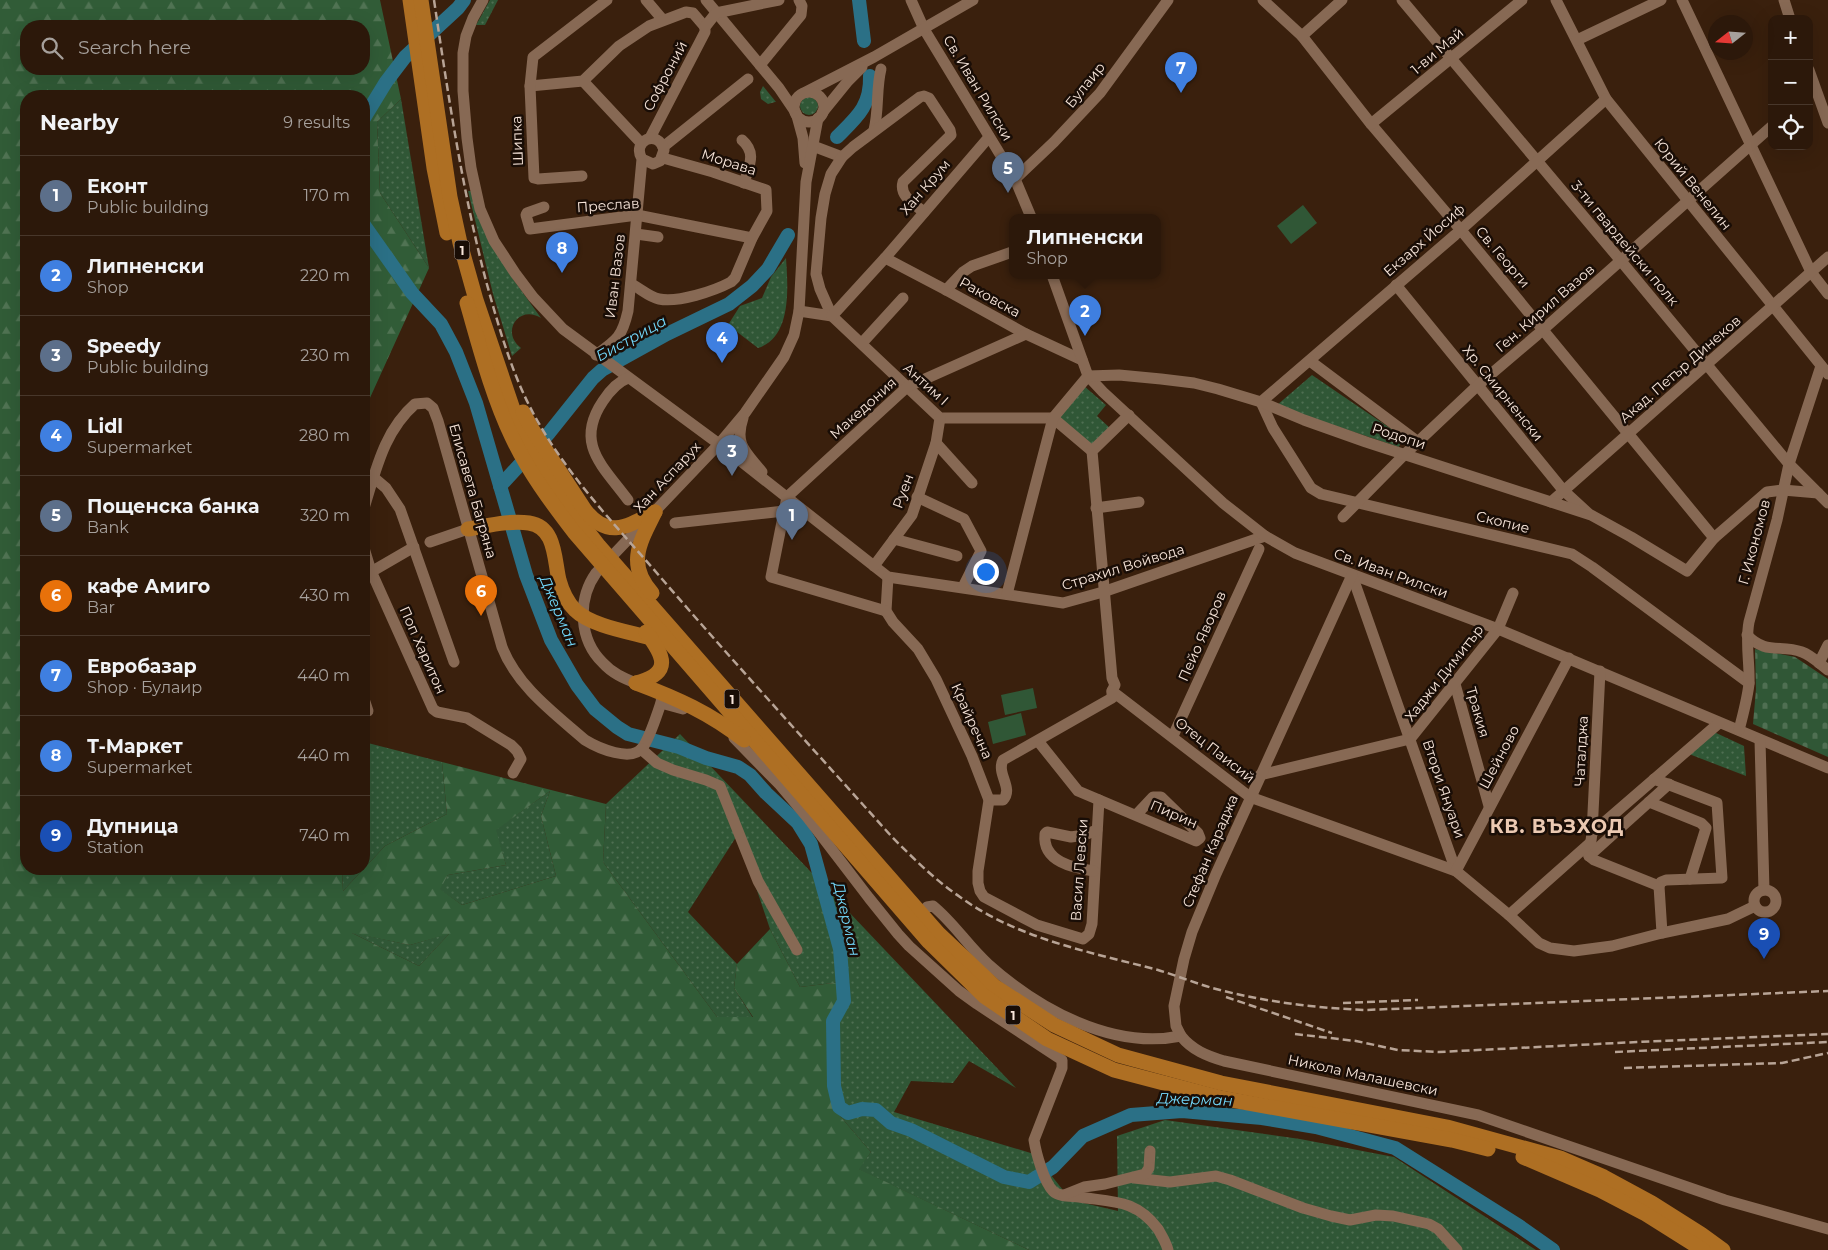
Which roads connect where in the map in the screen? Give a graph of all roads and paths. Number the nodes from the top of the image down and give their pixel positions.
1 (410, 0) edge
2 (483, 0) edge
3 (607, 0) edge
4 (646, 0) edge
5 (706, 0) edge
6 (779, 0) edge
7 (912, 0) edge
8 (973, 0) edge
9 (1168, 0) edge
10 (1263, 0) edge
11 (1342, 0) edge
12 (1402, 0) edge
13 (1522, 0) edge
14 (1556, 0) edge
15 (1660, 0) edge
16 (1682, 0) edge
17 (1784, 0) edge
18 (801, 2) edge
19 (419, 10) edge
20 (716, 13) junction
21 (1789, 15) edge
22 (664, 20) junction
23 (705, 27) junction
24 (924, 28) junction
25 (1302, 36) junction
26 (1576, 40) junction
27 (874, 57) junction
28 (424, 59) junction
29 (1452, 59) junction
30 (760, 65) junction
31 (881, 70) dead end
32 (748, 79) dead end
33 (583, 80) junction
34 (1813, 83) edge
35 (530, 86) junction
36 (779, 88) junction
37 (803, 93) junction
38 (1606, 99) junction
39 (1820, 105) edge
40 (797, 114) junction
41 (820, 116) junction
42 (1828, 123) edge
43 (1372, 124) junction
44 (874, 130) junction
45 (1768, 130) edge
46 (989, 136) junction
47 (742, 140) dead end
48 (646, 141) junction
49 (1750, 146) junction
50 (818, 148) junction
51 (663, 152) junction
52 (840, 156) junction
53 (642, 159) junction
54 (1537, 161) junction
55 (582, 176) dead end
56 (1015, 179) junction
57 (744, 182) junction
58 (806, 182) junction
59 (1688, 201) junction
60 (544, 207) dead end
61 (924, 212) junction
62 (1030, 214) edge
63 (636, 215) junction
64 (1460, 230) junction
65 (636, 234) junction
66 (658, 237) dead end
67 (752, 238) junction
68 (1009, 253) edge
69 (1828, 257) edge
70 (885, 258) junction
71 (1621, 261) junction
72 (1812, 272) junction
73 (1053, 279) edge
74 (631, 284) junction
75 (1396, 285) junction
76 (946, 290) junction
77 (1828, 294) edge
78 (903, 298) dead end
79 (1773, 307) junction
80 (799, 310) junction
81 (832, 316) junction
82 (1543, 330) junction
83 (1026, 334) junction
84 (862, 343) junction
85 (601, 358) junction
86 (1082, 360) junction
87 (1310, 361) junction
88 (1706, 366) junction
89 (1824, 370) edge
90 (625, 375) junction
91 (1088, 376) junction
92 (1477, 386) junction
93 (907, 387) junction
94 (1261, 402) junction
95 (745, 413) junction
96 (1129, 415) junction
97 (940, 418) junction
98 (1053, 418) junction
99 (1628, 434) junction
100 (524, 437) junction
101 (1418, 442) junction
102 (936, 443) junction
103 (719, 444) junction
104 (1092, 451) junction
105 (1406, 454) junction
106 (531, 460) junction
107 (1789, 464) junction
108 (373, 477) junction
109 (972, 484) dead end
110 (370, 487) edge
111 (774, 487) junction
112 (1563, 490) junction
113 (1783, 490) junction
114 (1818, 493) junction
115 (917, 497) junction
116 (787, 498) junction
117 (628, 500) dead end
118 (1139, 502) dead end
119 (1357, 502) junction
120 (1551, 502) junction
121 (1828, 503) edge
122 (1096, 508) junction
123 (784, 511) junction
124 (655, 512) joint
125 (1591, 516) junction
126 (1343, 518) dead end
127 (675, 523) dead end
128 (475, 528) junction
129 (638, 530) junction
130 (574, 532) junction
131 (1265, 536) junction
132 (1714, 538) junction
133 (894, 539) junction
134 (430, 542) dead end
135 (414, 548) junction
136 (1259, 549) dead end
137 (956, 556) dead end
138 (874, 566) junction
139 (370, 573) edge
140 (1352, 575) junction
141 (888, 577) junction
142 (370, 578) edge
143 (964, 588) junction
144 (1103, 592) junction
145 (1512, 593) dead end
146 (1008, 594) junction
147 (1084, 597) junction
148 (886, 611) junction
149 (1105, 611) junction
150 (1498, 629) junction
151 (1747, 635) junction
152 (651, 638) junction
153 (1828, 645) edge
154 (1569, 658) junction
155 (454, 662) dead end
156 (1823, 666) edge
157 (1600, 671) junction
158 (658, 673) junction
159 (636, 683) junction
160 (1749, 683) junction
161 (1455, 684) junction
162 (1112, 691) junction
163 (661, 702) junction
164 (1719, 723) junction
165 (1739, 730) junction
166 (1173, 736) junction
167 (1410, 739) junction
168 (1760, 740) junction
169 (1038, 742) junction
170 (642, 748) junction
171 (776, 767) junction
172 (1828, 768) edge
173 (513, 773) dead end
174 (1260, 775) junction
175 (1654, 779) junction
176 (1669, 784) junction
177 (1250, 796) junction
178 (989, 800) junction
179 (1099, 800) junction
180 (1649, 802) junction
181 (1490, 806) junction
182 (1137, 814) junction
183 (1097, 830) junction
184 (1591, 838) junction
185 (1589, 856) junction
186 (1456, 871) junction
187 (1094, 872) junction
188 (1690, 879) junction
189 (1659, 886) junction
190 (897, 888) junction
191 (1764, 890) junction
192 (927, 906) dead end
193 (1755, 906) junction
194 (1509, 914) junction
195 (1662, 933) junction
196 (1083, 939) joint
197 (797, 950) dead end
198 (1181, 1036) junction
199 (1150, 1151) dead end
200 (1134, 1178) junction
201 (1062, 1195) junction
202 (1828, 1229) edge
203 (1168, 1250) edge
204 (1457, 1250) edge
205 (1703, 1250) edge
206 (1723, 1250) edge

1 - 19 main road, 1
2 - 85 street, Страхил Войвода
3 - 35 street
4 - 22 street
5 - 20 street
6 - 20 street
7 - 24 street, Св. Иван Рилски
8 - 24 street, Хан Аспарух
9 - 56 street, Булаир
10 - 25 street, Св. Георги
11 - 25 street
12 - 29 street, 3-ти гвардейски полк
13 - 29 street, 1-ви Май
14 - 26 street, Юрий Венелин
15 - 26 street
16 - 49 street
17 - 21 street
18 - 30 street
19 - 28 main road, 1
20 - 23 street, Софроний
20 - 30 street
22 - 23 street
22 - 33 street
23 - 48 street, Софроний
24 - 27 street, Хан Аспарух
24 - 46 street, Св. Иван Рилски
25 - 43 street, Св. Георги
26 - 38 street, Юрий Венелин
27 - 37 street, Хан Аспарух
27 - 41 street, Хан Аспарух
28 - 100 main road, 1
28 - 100 main road, 1
29 - 43 street, 1-ви Май
29 - 54 street, 3-ти гвардейски полк
30 - 36 street
31 - 44 street
32 - 51 street
33 - 35 street
33 - 48 street
34 - 39 street
35 - 55 street, Шипка
36 - 37 street
36 - 40 street
37 - 40 street
37 - 41 street
38 - 54 street, Екзарх Йосиф
38 - 59 street, Юрий Венелин
39 - 42 street
40 - 41 street
40 - 58 street, Хан Аспарух
41 - 50 street, Хан Аспарух
43 - 64 street, Св. Георги
44 - 52 street
44 - 61 street
45 - 49 street, Ген. Кирил Вазов
46 - 56 street, Св. Иван Рилски
46 - 61 street, Хан Крум
47 - 57 street
48 - 51 street
48 - 53 street
49 - 59 street, Ген. Кирил Вазов
49 - 72 street
50 - 52 street
50 - 58 street, Хан Аспарух
51 - 53 street
51 - 57 street, Морава
52 - 81 street
53 - 63 street, Иван Вазов
54 - 64 street, Екзарх Йосиф
54 - 71 street, 3-ти гвардейски полк
56 - 62 street, Св. Иван Рилски
57 - 67 street, Морава
58 - 80 street, Хан Аспарух
59 - 71 street, Ген. Кирил Вазов
59 - 79 street, Юрий Венелин
60 - 63 street, Преслав
61 - 70 street, Хан Крум
63 - 65 street, Иван Вазов
63 - 67 street, Преслав
64 - 75 street, Екзарх Йосиф
64 - 82 street, Св. Георги
65 - 66 street
65 - 74 street, Иван Вазов
67 - 74 street
68 - 76 street
69 - 72 street, Акад. Петър Динеков
70 - 76 street, Раковска
70 - 81 street, Хан Крум
71 - 82 street, Ген. Кирил Вазов
71 - 88 street, 3-ти гвардейски полк
72 - 77 street
72 - 79 street, Акад. Петър Динеков
73 - 86 street, Св. Иван Рилски
74 - 85 street, Иван Вазов
75 - 87 street, Екзарх Йосиф
75 - 92 street, Хр. Смирненски
76 - 83 street, Раковска
78 - 84 street
79 - 88 street, Акад. Петър Динеков
79 - 89 street, Юрий Венелин
80 - 81 street
80 - 95 street, Хан Аспарух
81 - 84 street, Антим I
82 - 92 street, Ген. Кирил Вазов
82 - 99 street, Св. Георги
83 - 86 street, Раковска
83 - 93 street, Македония
84 - 93 street, Антим I
85 - 90 street, Страхил Войвода
86 - 91 street, Св. Иван Рилски
87 - 94 street, Екзарх Йосиф
87 - 101 street
88 - 99 street, Акад. Петър Динеков
88 - 107 street, 3-ти гвардейски полк
89 - 107 street, Г. Икономов
90 - 103 street, Страхил Войвода
90 - 117 street
91 - 94 street, Родопи
91 - 96 street, Св. Иван Рилски
91 - 98 street
92 - 101 street, Ген. Кирил Вазов
92 - 112 street, Хр. Смирненски
93 - 97 street, Антим I
93 - 116 street, Македония
94 - 105 street, Родопи
94 - 119 street, Скопие
95 - 103 street, Хан Аспарух
95 - 111 street
96 - 104 street
96 - 131 street, Св. Иван Рилски
97 - 98 street, Антим I
97 - 102 street, Руен
98 - 104 street
98 - 146 street
99 - 112 street, Акад. Петър Динеков
99 - 132 street, Св. Георги
100 - 106 main road, 1
100 - 129 main road
101 - 105 street, Ген. Кирил Вазов
102 - 109 street
102 - 115 street, Руен
103 - 111 street, Страхил Войвода
103 - 124 street, Хан Аспарух
104 - 122 street
105 - 119 street, Ген. Кирил Вазов
105 - 120 street, Родопи
106 - 130 main road, 1
106 - 190 main road, 1
107 - 113 street, Г. Икономов
107 - 114 street, 3-ти гвардейски полк
108 - 110 street
108 - 128 street, Елисавета Багряна
108 - 135 street
111 - 116 street, Страхил Войвода
112 - 120 street, Акад. Петър Динеков
112 - 125 street, Хр. Смирненски
113 - 114 street
113 - 132 street
113 - 151 street, Г. Икономов
114 - 121 street, 3-ти гвардейски полк
115 - 133 street, Руен
115 - 143 street
116 - 123 street
116 - 138 street, Страхил Войвода
118 - 122 street
119 - 126 street, Ген. Кирил Вазов
119 - 160 street, Скопие
120 - 125 street, Родопи
122 - 144 street
123 - 127 street
123 - 148 street
124 - 129 main road
125 - 132 street, Родопи
128 - 134 street
128 - 152 main road
128 - 170 street, Елисавета Багряна
129 - 159 street, Хан Аспарух
129 - 190 main road
130 - 152 main road
130 - 171 main road, 1
131 - 140 street, Св. Иван Рилски
131 - 144 street, Страхил Войвода
133 - 137 street
133 - 138 street, Руен
135 - 139 street
135 - 155 street
136 - 166 street, Пейо Яворов
138 - 141 street, Страхил Войвода
140 - 150 street, Св. Иван Рилски
140 - 167 street, Втори Януари
140 - 174 street, Стефан Караджа
141 - 143 street, Страхил Войвода
141 - 148 street
142 - 173 street, Поп Харитон
143 - 146 street, Страхил Войвода
144 - 147 street, Страхил Войвода
144 - 149 street
145 - 150 street, Хаджи Димитър
146 - 147 street, Страхил Войвода
147 - 149 street
148 - 178 street, Крайречна
149 - 162 street
150 - 154 street, Св. Иван Рилски
150 - 161 street, Хаджи Димитър
151 - 156 street
151 - 160 street, Г. Икономов
152 - 158 main road
153 - 156 street
154 - 157 street, Св. Иван Рилски
154 - 181 street, Шейново
157 - 164 street, Св. Иван Рилски
157 - 184 street, Чаталджа
158 - 159 main road
158 - 163 main road
159 - 163 main road
160 - 165 street, Г. Икономов
161 - 167 street, Хаджи Димитър
161 - 181 street, Тракия
162 - 166 street, Отец Паисий
162 - 169 street
163 - 170 street
163 - 171 main road
163 - 201 street
164 - 165 street, Св. Иван Рилски
164 - 175 street
165 - 168 street, Св. Иван Рилски
166 - 177 street, Отец Паисий
167 - 174 street, Хаджи Димитър
167 - 186 street, Втори Януари
168 - 172 street, Св. Иван Рилски
168 - 191 street
169 - 178 street
169 - 179 street, Пирин
170 - 197 street
171 - 205 main road, 1
174 - 177 street, Стефан Караджа
175 - 176 street
175 - 184 street
176 - 180 street
176 - 188 street
177 - 186 street, Отец Паисий
177 - 198 street, Стефан Караджа
178 - 196 street, Крайречна
179 - 182 street, Пирин
179 - 183 street, Васил Левски
180 - 185 street
180 - 188 street
181 - 186 street, Шейново
182 - 182 street, Пирин
183 - 187 street, Васил Левски
183 - 187 street
184 - 185 street, Чаталджа
184 - 194 street
185 - 189 street
186 - 194 street, Отец Паисий
187 - 196 street, Васил Левски
188 - 189 street
189 - 195 street
190 - 206 main road, 1
191 - 193 street
191 - 193 street
192 - 198 street
193 - 195 street
194 - 195 street, Отец Паисий
198 - 202 street, Никола Малашевски
199 - 200 street
200 - 201 street
200 - 204 street
201 - 203 street

